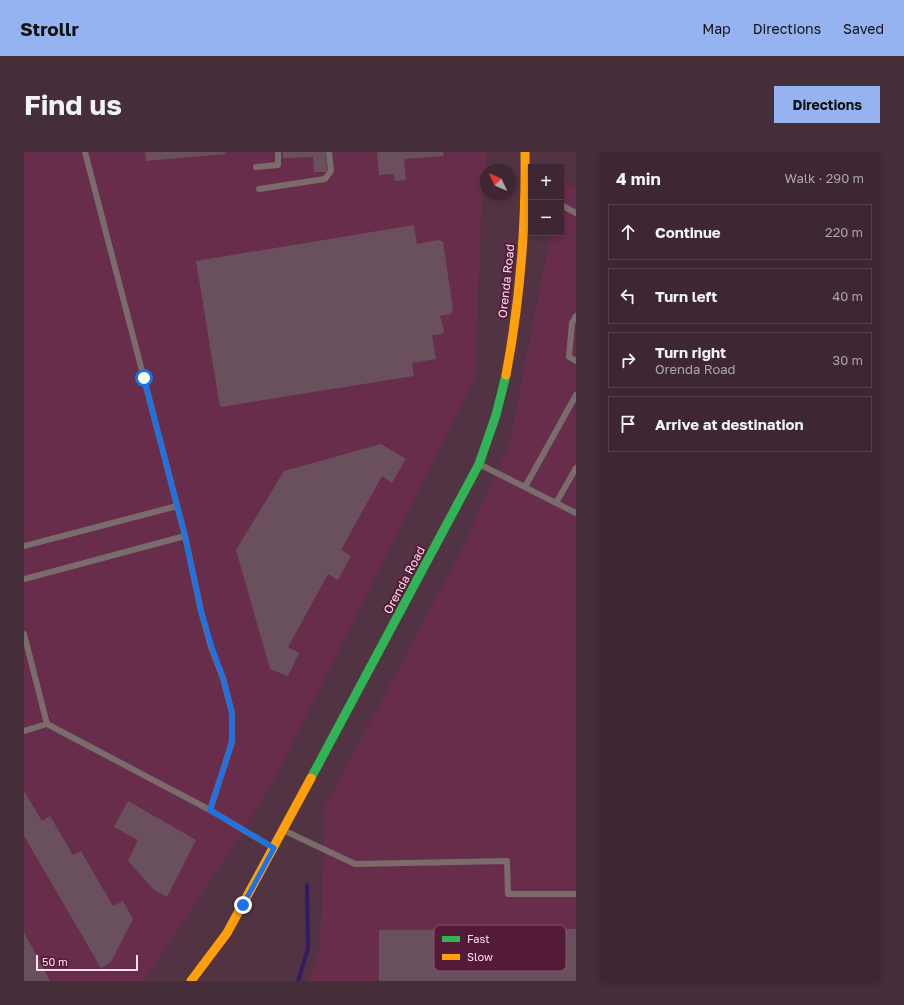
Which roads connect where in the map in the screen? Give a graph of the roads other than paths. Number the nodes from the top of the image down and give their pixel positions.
1 (85, 152) edge
2 (278, 152) edge
3 (329, 152) edge
4 (525, 152) edge
5 (256, 167) dead end
6 (258, 189) dead end
7 (528, 189) edge
8 (564, 207) edge
9 (576, 213) edge
10 (576, 316) edge
11 (576, 361) edge
12 (576, 395) edge
13 (479, 464) junction
14 (576, 468) edge
15 (525, 487) junction
16 (556, 503) junction
17 (177, 506) junction
18 (576, 513) edge
19 (185, 536) junction
20 (24, 546) edge
21 (24, 579) edge
22 (24, 634) edge
23 (47, 724) junction
24 (24, 730) edge
25 (210, 810) junction
26 (283, 830) junction
27 (274, 848) junction
28 (576, 894) edge
29 (191, 981) edge

1 - 17 lane
2 - 5 lane
3 - 6 lane
4 - 7 street, Orenda Road
7 - 13 street, Orenda Road
8 - 9 lane
10 - 11 lane
12 - 15 lane
13 - 15 lane
13 - 26 street, Orenda Road
14 - 16 lane
15 - 16 lane
16 - 18 lane
17 - 19 lane
17 - 20 lane
19 - 21 lane
19 - 25 lane
22 - 23 lane
23 - 24 lane
23 - 25 lane
25 - 27 lane
26 - 27 street, Orenda Road
26 - 28 lane
27 - 29 street, Orenda Road

